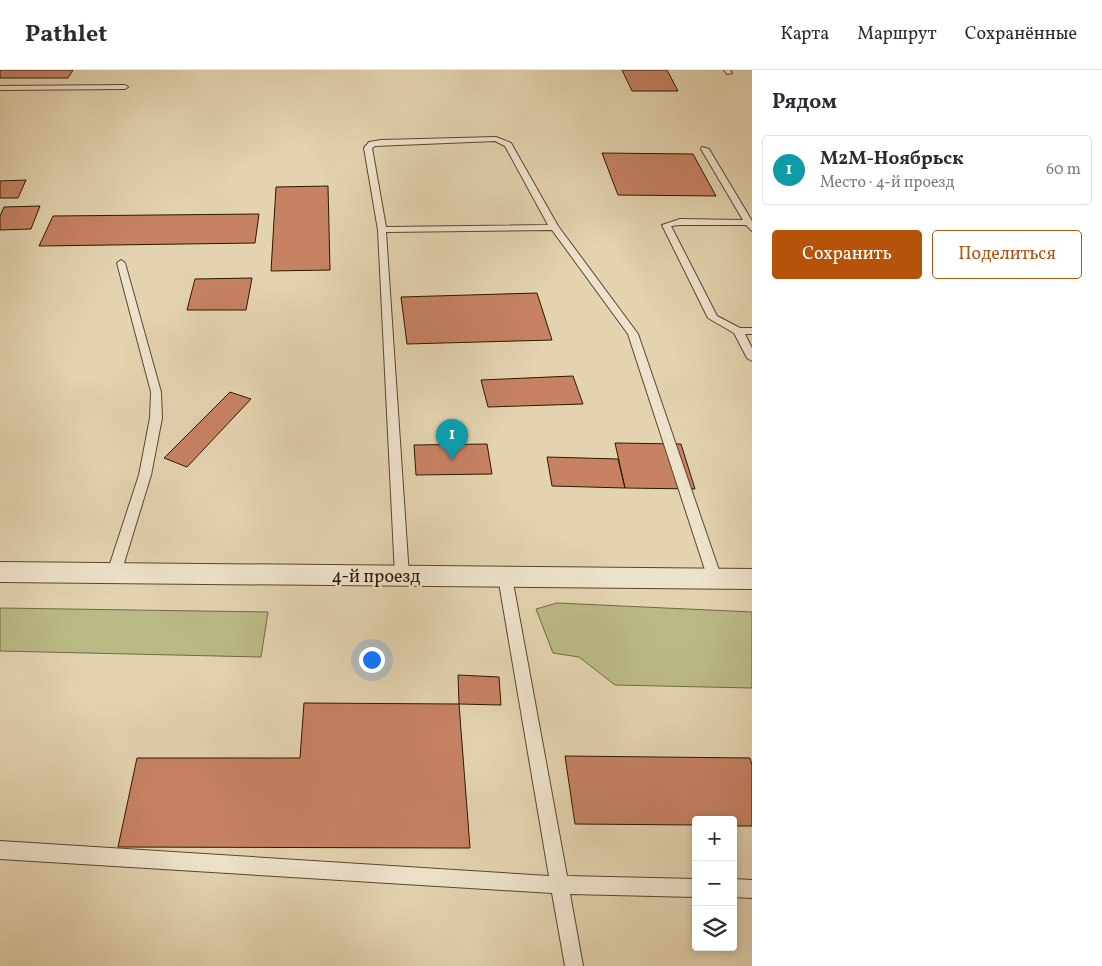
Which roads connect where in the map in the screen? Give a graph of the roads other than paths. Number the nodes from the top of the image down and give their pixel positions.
1 (125, 87) dead end
2 (0, 88) edge
3 (705, 149) dead end
4 (750, 226) edge
5 (554, 227) junction
6 (382, 230) junction
7 (121, 263) dead end
8 (738, 331) junction
9 (752, 331) edge
10 (752, 358) edge
11 (0, 572) edge
12 (114, 573) junction
13 (402, 576) junction
14 (505, 577) junction
15 (715, 579) junction
16 (752, 580) edge
17 (0, 850) edge
18 (559, 885) junction
19 (692, 888) edge
20 (737, 888) edge
21 (752, 888) edge
22 (574, 966) edge

1 - 2 lane
3 - 4 lane
4 - 8 lane
5 - 6 lane
5 - 6 lane
5 - 15 lane
6 - 13 lane
7 - 12 lane
8 - 9 lane
8 - 10 lane
11 - 12 street, 4-й проезд
12 - 13 street, 4-й проезд
13 - 14 street, 4-й проезд
14 - 15 street, 4-й проезд
14 - 18 lane
15 - 16 street, 4-й проезд
17 - 18 lane
18 - 19 lane
18 - 22 lane
20 - 21 lane

